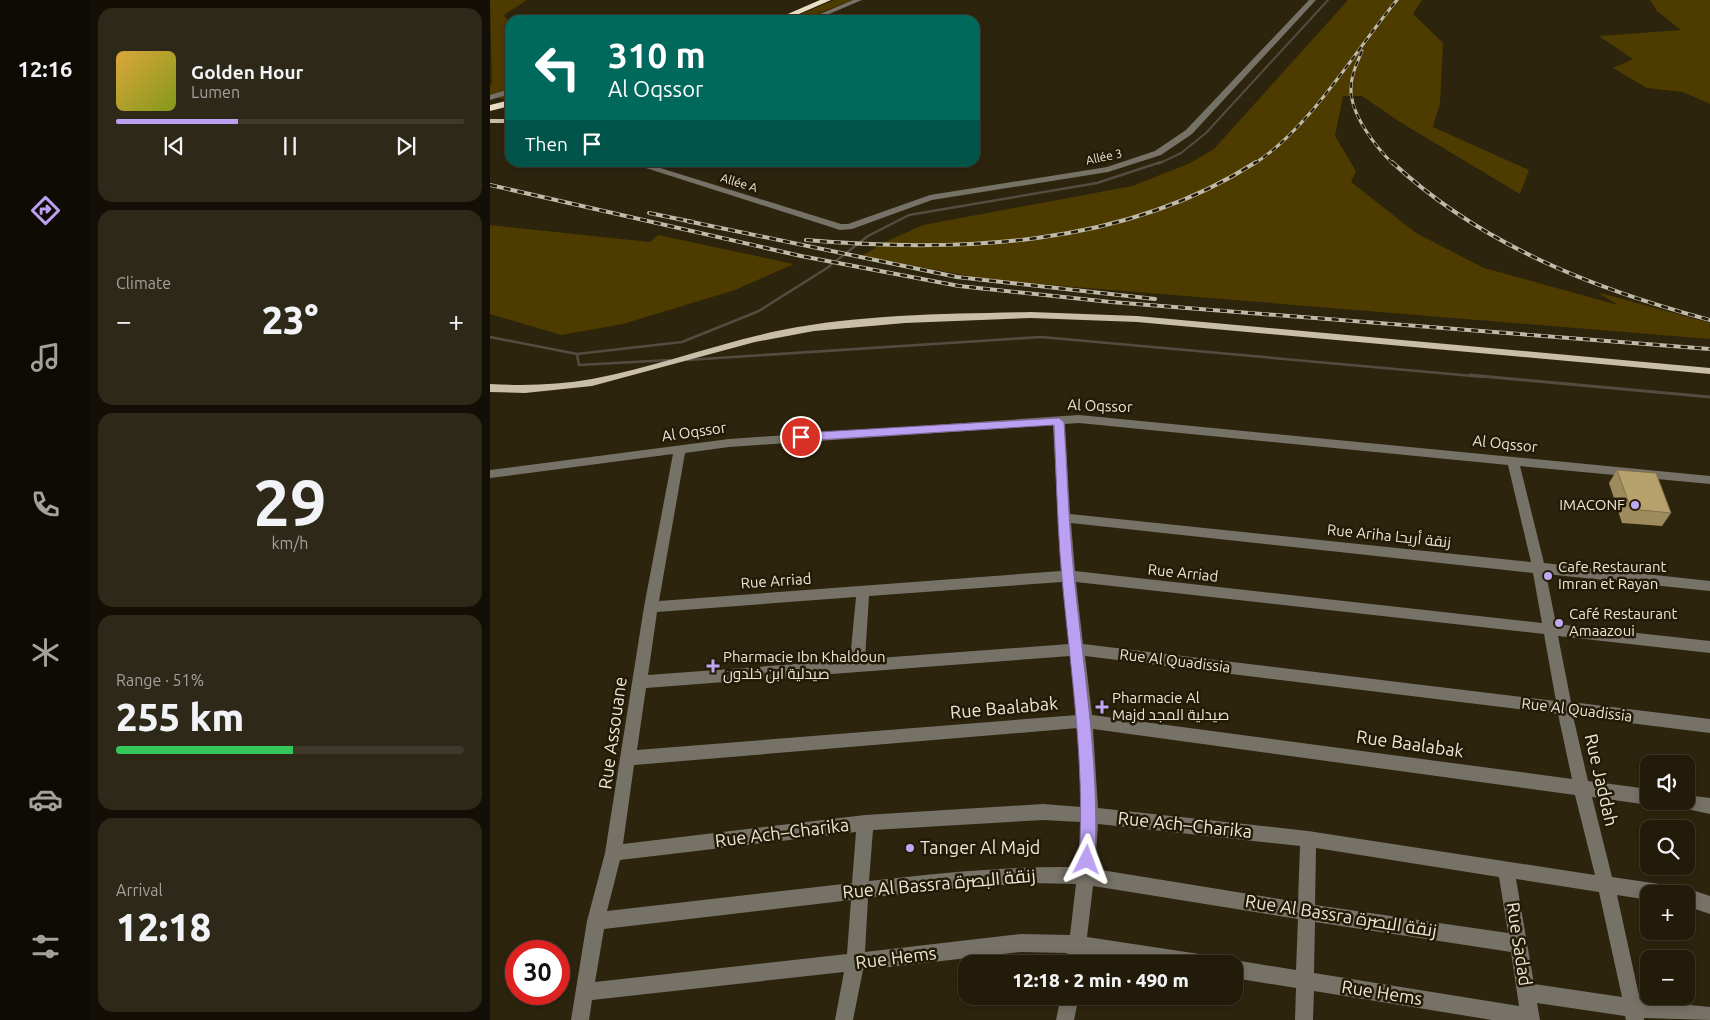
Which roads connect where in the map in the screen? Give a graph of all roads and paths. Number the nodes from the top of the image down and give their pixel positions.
1 (818, 0) edge
2 (827, 0) edge
3 (859, 0) edge
4 (1313, 0) edge
5 (783, 15) edge
6 (790, 15) edge
7 (822, 15) edge
8 (505, 93) edge
9 (490, 98) edge
10 (505, 100) edge
11 (490, 104) edge
12 (505, 104) edge
13 (490, 108) edge
14 (490, 121) edge
15 (505, 122) edge
16 (647, 167) edge
17 (840, 227) joint
18 (1710, 371) edge
19 (490, 388) edge
20 (1059, 422) junction
21 (680, 450) junction
22 (1513, 461) junction
23 (490, 474) edge
24 (1710, 480) edge
25 (1064, 518) junction
26 (1537, 568) junction
27 (1068, 576) junction
28 (1710, 586) edge
29 (864, 591) junction
30 (651, 607) junction
31 (1551, 629) junction
32 (1710, 647) edge
33 (1078, 649) junction
34 (856, 665) junction
35 (639, 682) junction
36 (1565, 709) junction
37 (1085, 721) junction
38 (1710, 726) edge
39 (628, 758) junction
40 (1582, 788) junction
41 (1640, 796) edge
42 (1695, 804) edge
43 (1710, 806) edge
44 (1090, 815) junction
45 (865, 823) junction
46 (1308, 839) junction
47 (613, 853) junction
48 (1506, 868) junction
49 (1086, 876) junction
50 (1604, 884) junction
51 (860, 890) junction
52 (1640, 890) edge
53 (1695, 900) edge
54 (1710, 905) edge
55 (1305, 912) junction
56 (596, 921) junction
57 (1077, 944) junction
58 (1519, 944) junction
59 (1076, 955) edge
60 (1148, 955) edge
61 (855, 963) junction
62 (1243, 970) edge
63 (1307, 981) junction
64 (586, 992) junction
65 (1526, 992) junction
66 (1068, 1005) edge
67 (1634, 1014) edge
68 (1710, 1016) edge
69 (1531, 1018) edge
70 (580, 1020) edge
71 (844, 1020) edge
72 (1065, 1020) edge
73 (1304, 1020) edge

1 - 5 highway
2 - 6 highway
3 - 7 street
4 - 17 street, Allée 3
8 - 9 street
10 - 11 highway
12 - 13 highway
14 - 15 main road
16 - 17 street, Allée A
18 - 19 main road
20 - 21 street, Al Oqssor
20 - 22 street, Al Oqssor
20 - 25 street
21 - 23 street, Al Oqssor
21 - 30 street, Rue Assouane
22 - 24 street, Al Oqssor
22 - 26 street, Rue Jaddah
25 - 26 street, Rue Ariha زنقة أريحا
25 - 27 street
26 - 28 street, Rue Ariha زنقة أريحا
26 - 31 street, Rue Jaddah
27 - 29 street, Rue Arriad
27 - 31 street, Rue Arriad
27 - 33 street
29 - 30 street, Rue Arriad
29 - 34 street
30 - 35 street, Rue Assouane
31 - 32 street, Rue Arriad
31 - 36 street, Rue Jaddah
33 - 34 street, Rue Al Quadissia
33 - 36 street, Rue Al Quadissia
33 - 37 street
34 - 35 street, Rue Al Quadissia
35 - 39 street, Rue Assouane
36 - 38 street, Rue Al Quadissia
36 - 40 street, Rue Jaddah
37 - 39 street, Rue Baalabak
37 - 40 street, Rue Baalabak
37 - 44 street
39 - 47 street, Rue Assouane
40 - 41 street, Rue Baalabak
40 - 50 street, Rue Jaddah
42 - 43 street
44 - 45 street, Rue Ach–Charika
44 - 46 street, Rue Ach–Charika
44 - 49 street
45 - 47 street, Rue Ach–Charika
45 - 51 street
46 - 48 street, Rue Ach–Charika
46 - 55 street
47 - 56 street, Rue Assouane
48 - 50 street, Rue Ach–Charika
48 - 58 street, Rue Sadad
49 - 51 street, Rue Al Bassra زنقة البصرة
49 - 55 street, Rue Al Bassra زنقة البصرة
49 - 57 street
50 - 52 street, Rue Ach–Charika
50 - 67 street, Rue Jaddah
51 - 56 street, Rue Al Bassra زنقة البصرة
51 - 61 street
53 - 54 street
55 - 58 street, Rue Al Bassra زنقة البصرة
55 - 63 street
56 - 64 street, Rue Assouane
57 - 59 street
57 - 60 street, Rue Hems
57 - 61 street, Rue Hems
58 - 65 street, Rue Sadad
61 - 64 street, Rue Hems
61 - 71 street
62 - 63 street, Rue Hems
63 - 69 street, Rue Hems
63 - 73 street
64 - 70 street, Rue Assouane
65 - 67 street
65 - 69 street, Rue Sadad
66 - 72 street
67 - 68 street

